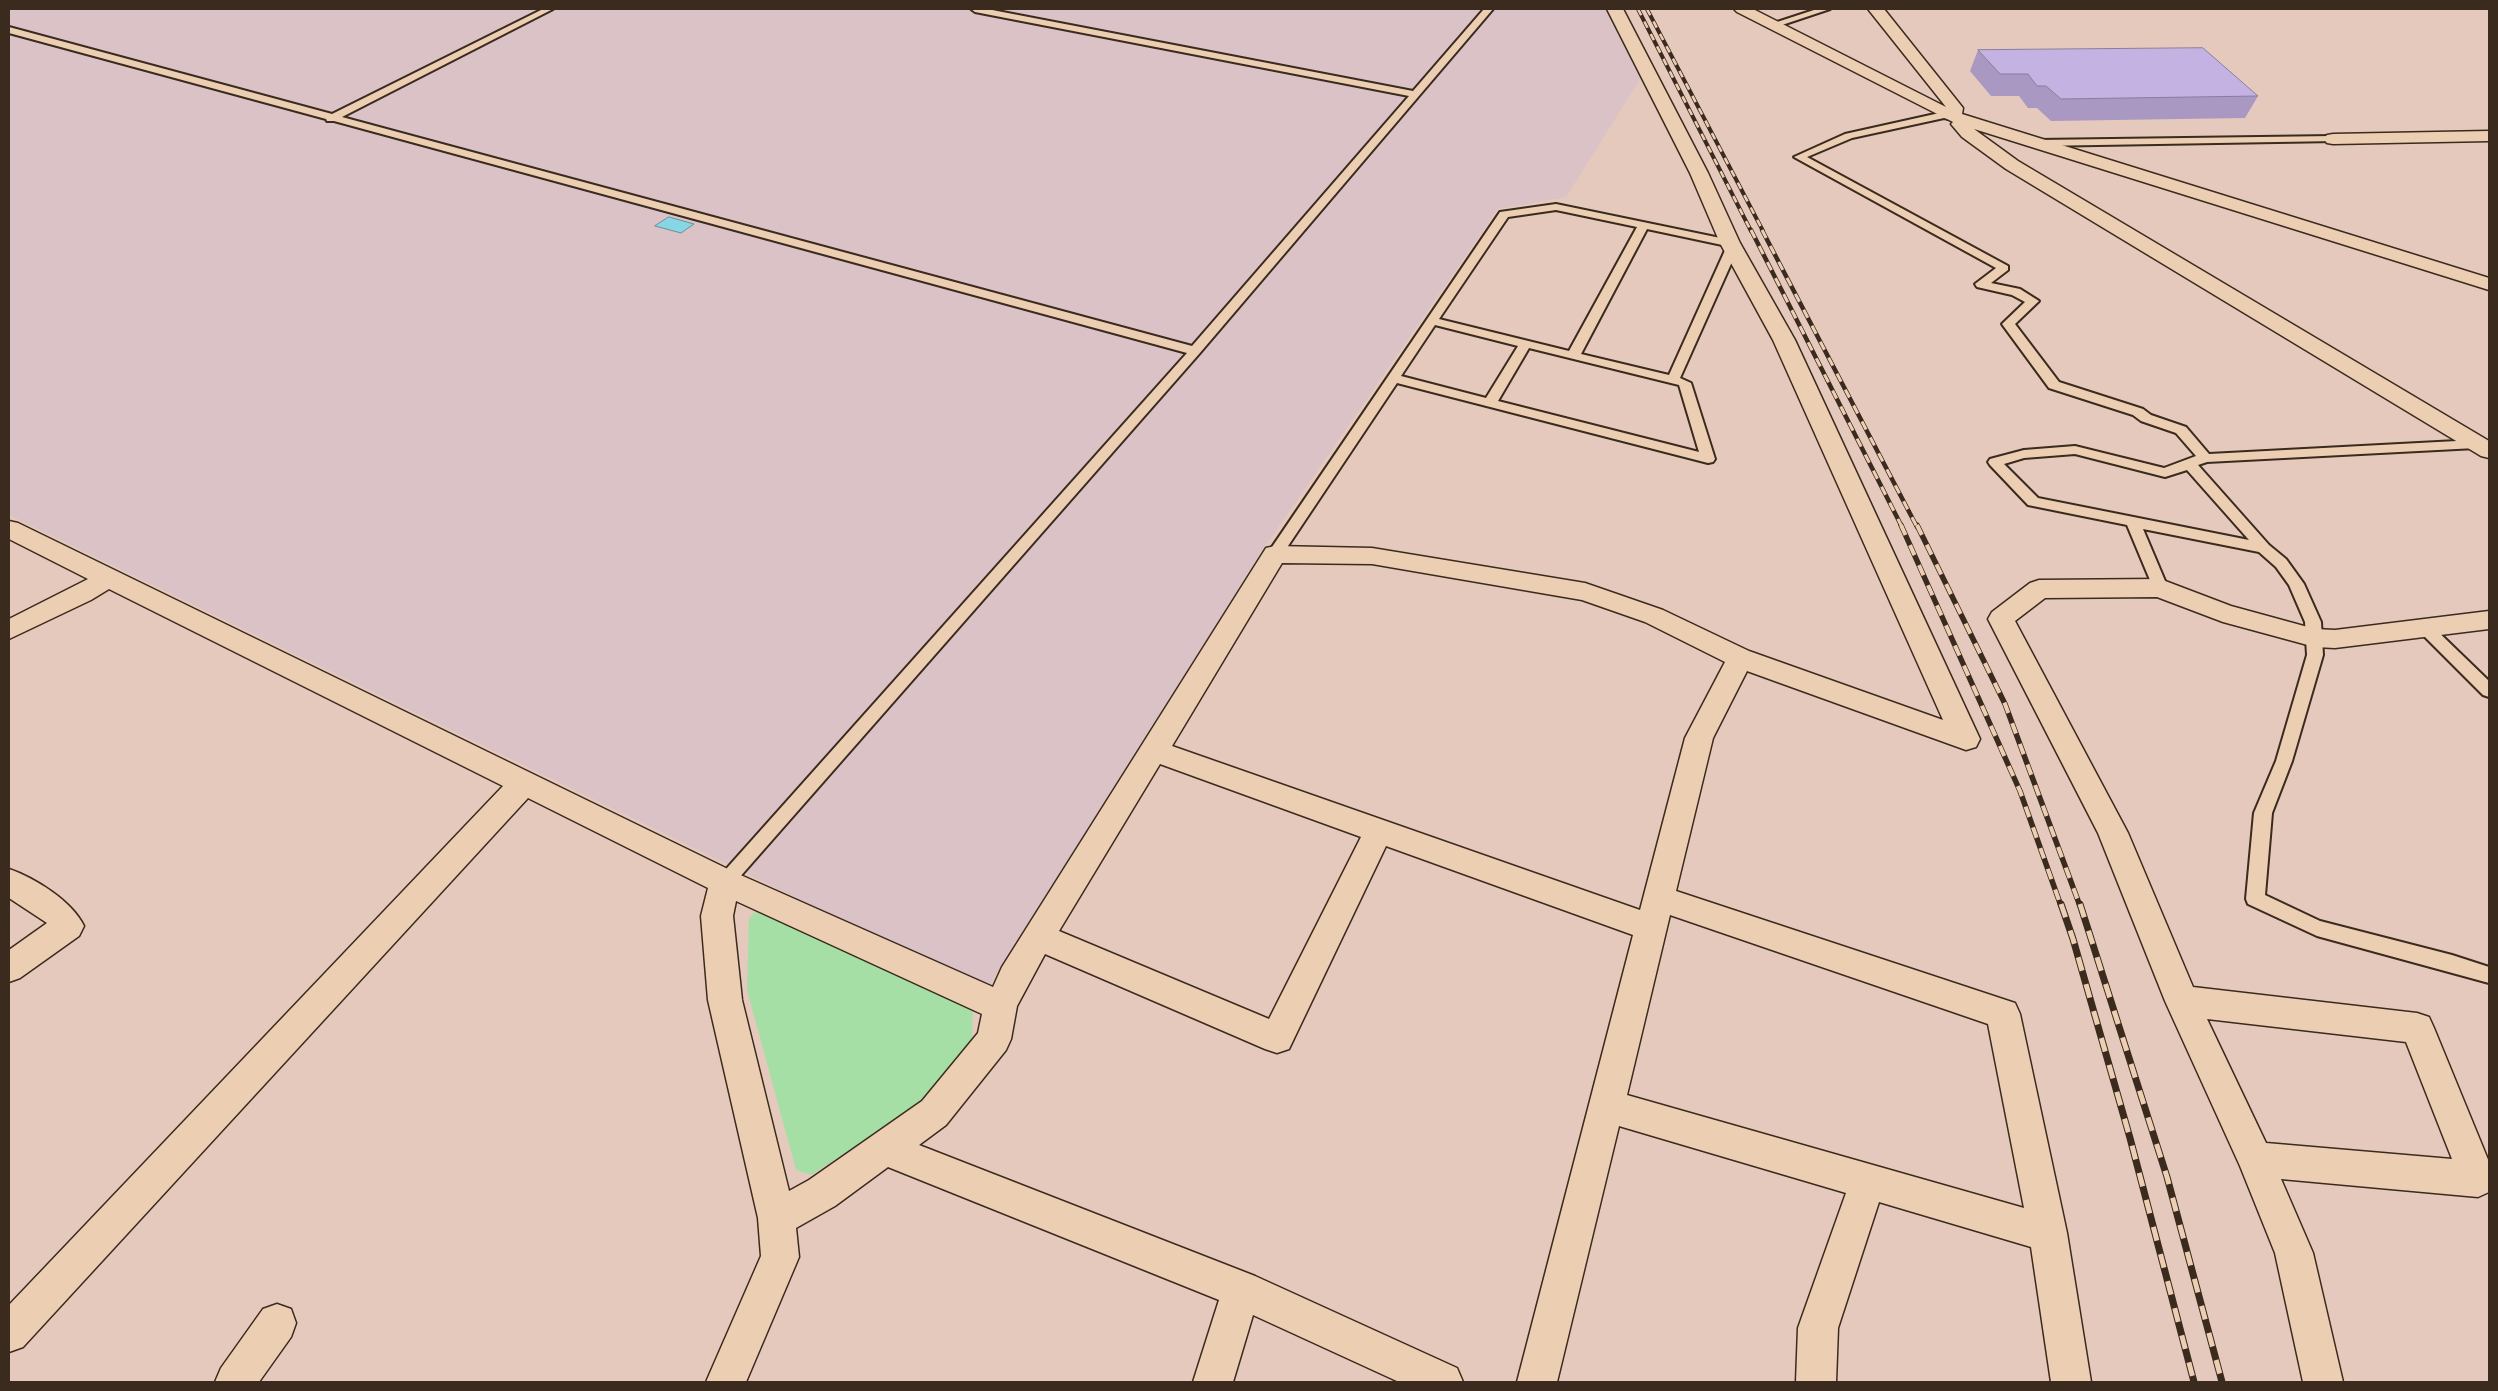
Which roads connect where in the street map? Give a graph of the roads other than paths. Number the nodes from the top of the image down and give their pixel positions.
1 (550, 9) edge
2 (975, 9) edge
3 (1489, 9) edge
4 (1615, 9) edge
5 (1742, 9) edge
6 (1826, 9) edge
7 (1876, 9) edge
8 (1773, 25) junction
9 (9, 30) edge
10 (1414, 94) junction
11 (1953, 117) junction
12 (331, 119) junction
13 (2489, 136) edge
14 (2333, 138) joint
15 (2038, 143) junction
16 (1644, 225) junction
17 (1731, 245) junction
18 (2489, 284) edge
19 (1432, 321) junction
20 (1525, 344) junction
21 (1195, 351) junction
22 (1573, 356) junction
23 (1393, 378) junction
24 (1673, 380) junction
25 (1490, 403) junction
26 (2482, 448) edge
27 (2198, 461) junction
28 (2134, 523) junction
29 (9, 529) edge
30 (2264, 548) junction
31 (1275, 554) junction
32 (108, 578) junction
33 (2160, 588) junction
34 (2489, 620) edge
35 (2425, 628) junction
36 (9, 630) edge
37 (2315, 638) junction
38 (1740, 658) junction
39 (2489, 691) edge
40 (1155, 751) junction
41 (524, 783) junction
42 (1379, 830) junction
43 (9, 882) edge
44 (725, 882) junction
45 (1655, 913) junction
46 (1039, 937) junction
47 (9, 968) edge
48 (2489, 975) edge
49 (2182, 1000) junction
50 (1000, 1006) junction
51 (1606, 1106) junction
52 (883, 1148) junction
53 (2255, 1160) junction
54 (1868, 1182) junction
55 (777, 1218) junction
56 (2048, 1233) junction
57 (1241, 1290) junction
58 (277, 1323) dead end
59 (9, 1333) edge
60 (235, 1382) edge
61 (726, 1382) edge
62 (1213, 1382) edge
63 (1443, 1382) edge
64 (1537, 1382) edge
65 (1816, 1382) edge
66 (2071, 1382) edge
67 (2323, 1382) edge

1 - 12 lane
2 - 10 lane
3 - 10 lane
4 - 17 street
5 - 8 street
6 - 8 lane
7 - 11 street
8 - 11 street
9 - 12 lane
10 - 21 lane
11 - 15 street
11 - 26 street
11 - 27 lane
12 - 21 lane
13 - 14 street
14 - 15 lane
15 - 18 street
16 - 17 lane
16 - 19 lane
16 - 22 lane
17 - 24 lane
17 - 38 street
19 - 20 lane
19 - 23 lane
20 - 22 lane
20 - 25 lane
21 - 44 lane
22 - 24 lane
23 - 25 lane
23 - 31 lane
24 - 25 lane
26 - 27 lane
27 - 28 lane
27 - 30 lane
28 - 30 lane
28 - 33 lane
29 - 32 street
30 - 37 lane
31 - 38 street
31 - 40 street
32 - 36 street
32 - 41 street
33 - 37 street
33 - 49 street
34 - 35 street
35 - 37 street
35 - 39 lane
37 - 48 lane
38 - 45 street
40 - 42 street
40 - 46 street
41 - 44 street
41 - 59 street
42 - 45 street
42 - 46 street
43 - 47 street
44 - 50 street
44 - 55 street
45 - 51 street
45 - 56 street
46 - 50 street
49 - 53 street
49 - 53 street
50 - 52 street
51 - 54 street
51 - 64 street
52 - 55 street
52 - 57 street
53 - 67 street
54 - 56 street
54 - 65 street
55 - 61 street
56 - 66 street
57 - 62 street
57 - 63 street
58 - 60 street

